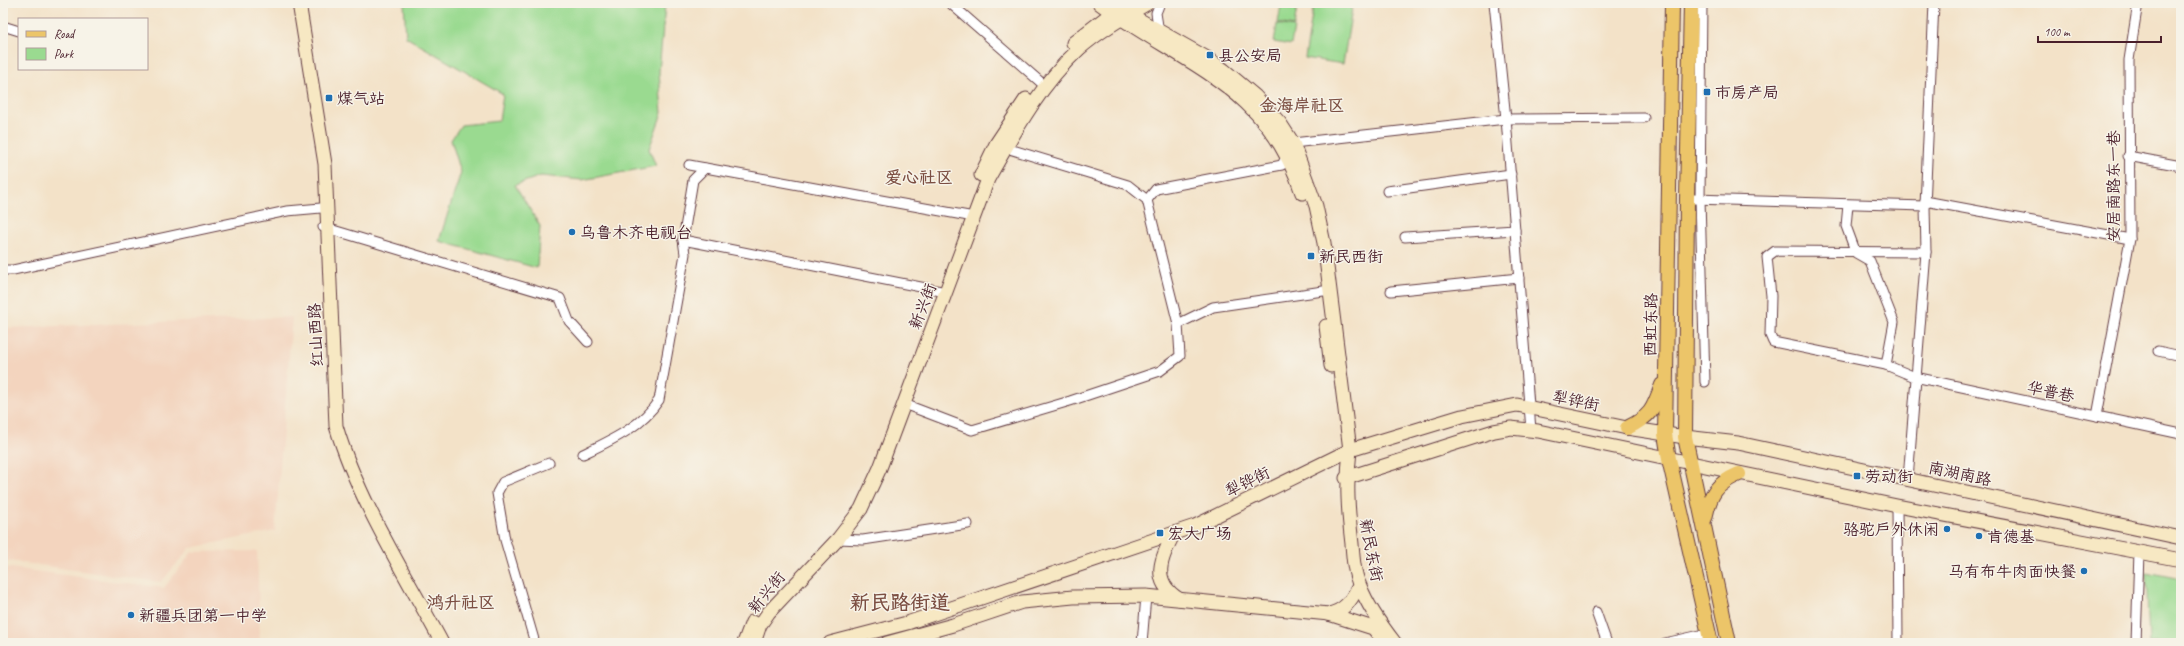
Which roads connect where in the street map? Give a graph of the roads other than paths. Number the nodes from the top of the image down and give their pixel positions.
1 (292, 3) edge
2 (299, 3) edge
3 (950, 3) edge
4 (1099, 3) edge
5 (1148, 3) edge
6 (1160, 3) edge
7 (1494, 3) edge
8 (1672, 3) edge
9 (1691, 3) edge
10 (1702, 3) edge
11 (1934, 3) edge
12 (2138, 3) edge
13 (1119, 10) edge
14 (3, 26) edge
15 (18, 31) edge
16 (1159, 32) junction
17 (1041, 83) junction
18 (1644, 118) dead end
19 (1506, 119) junction
20 (1006, 148) junction
21 (1290, 149) junction
22 (2128, 156) junction
23 (690, 165) dead end
24 (2181, 166) edge
25 (705, 168) junction
26 (1511, 174) junction
27 (1387, 191) dead end
28 (1693, 199) junction
29 (1147, 200) junction
30 (1925, 204) junction
31 (1848, 205) junction
32 (321, 208) junction
33 (970, 216) junction
34 (324, 228) junction
35 (1515, 230) junction
36 (1405, 237) dead end
37 (2130, 239) junction
38 (683, 240) junction
39 (1926, 252) junction
40 (1856, 253) junction
41 (3, 270) edge
42 (1519, 278) junction
43 (1326, 290) junction
44 (942, 291) junction
45 (1391, 291) dead end
46 (1178, 324) junction
47 (588, 342) dead end
48 (2158, 351) dead end
49 (2181, 356) edge
50 (1886, 365) junction
51 (1666, 373) junction
52 (1916, 377) junction
53 (1705, 382) dead end
54 (904, 404) junction
55 (1530, 408) junction
56 (2097, 416) junction
57 (1627, 428) junction
58 (1532, 430) junction
59 (1665, 434) junction
60 (2181, 434) edge
61 (1684, 438) junction
62 (1345, 452) junction
63 (583, 454) dead end
64 (1669, 459) junction
65 (549, 463) dead end
66 (1690, 464) junction
67 (1739, 474) junction
68 (1346, 478) junction
69 (1908, 479) junction
70 (1897, 506) junction
71 (1704, 523) junction
72 (968, 524) dead end
73 (1174, 533) junction
74 (838, 538) junction
75 (2181, 538) edge
76 (2139, 552) junction
77 (2181, 560) edge
78 (1359, 586) junction
79 (1146, 596) junction
80 (1180, 600) junction
81 (1596, 612) dead end
82 (1329, 614) junction
83 (1710, 638) edge
84 (434, 643) edge
85 (442, 643) edge
86 (535, 643) edge
87 (744, 643) edge
88 (754, 643) edge
89 (830, 643) edge
90 (887, 643) edge
91 (1142, 643) edge
92 (1385, 643) edge
93 (1395, 643) edge
94 (1607, 643) edge
95 (1665, 643) edge
96 (1729, 643) edge
97 (1898, 643) edge
98 (2136, 643) edge

1 - 32 main road, 红山西路
2 - 34 main road, 红山西路
3 - 17 street
4 - 13 main road
5 - 13 main road, 新兴街
6 - 16 street
7 - 19 street
8 - 51 main road, 西虹东路
9 - 28 main road
10 - 28 street
11 - 30 street
12 - 22 street, 安居南路东一巷
13 - 16 main road
13 - 17 main road, 新兴街
13 - 21 main road
14 - 15 street
16 - 21 main road
17 - 20 main road, 新兴街
17 - 33 main road, 新兴街
18 - 19 street
19 - 21 street
19 - 26 street
20 - 29 street
20 - 33 main road, 新兴街
21 - 29 street
21 - 43 main road
22 - 24 street
22 - 37 street, 安居南路东一巷
23 - 25 street
25 - 33 street
25 - 38 street
26 - 27 street
26 - 35 street
28 - 31 street
28 - 53 street
28 - 61 main road
29 - 46 street
30 - 31 street
30 - 37 street
30 - 39 street
31 - 40 street
32 - 34 main road, 红山西路
32 - 41 street
33 - 44 main road, 新兴街
34 - 47 street
34 - 84 main road, 红山西路
34 - 85 main road, 红山西路
35 - 36 street
35 - 42 street
37 - 56 street, 安居南路东一巷
38 - 44 street
38 - 63 street
39 - 40 street
39 - 52 street
40 - 50 street
40 - 50 street, 华普巷
42 - 45 street
42 - 55 street
43 - 46 street
43 - 62 main road
44 - 54 main road, 新兴街
44 - 87 main road, 新兴街
46 - 54 street
48 - 49 street
50 - 52 street, 华普巷
51 - 57 main road
51 - 59 main road, 西虹东路
52 - 56 street, 华普巷
52 - 69 street
54 - 74 main road, 新兴街
55 - 57 main road, 犁铧街
55 - 58 street
55 - 62 main road, 犁铧街
56 - 60 street, 华普巷
57 - 59 main road, 犁铧街
58 - 64 main road
58 - 68 main road
59 - 61 main road, 犁铧街
59 - 64 main road, 西虹东路
61 - 66 main road
61 - 69 main road, 南湖南路
62 - 68 main road
62 - 73 main road, 犁铧街
64 - 66 main road
64 - 83 main road, 西虹东路
65 - 86 street
66 - 67 main road
66 - 71 main road
67 - 70 main road
67 - 71 main road
68 - 78 main road, 新民东街
69 - 75 main road, 南湖南路
70 - 76 main road
70 - 97 street
71 - 96 main road
72 - 74 street
73 - 80 main road
73 - 89 main road, 犁铧街
74 - 88 main road, 新兴街
76 - 77 main road
76 - 98 street
78 - 82 main road
78 - 93 main road, 新民东街
79 - 80 main road
79 - 90 main road
79 - 91 street
80 - 82 main road
81 - 94 street
82 - 92 main road
83 - 95 street

